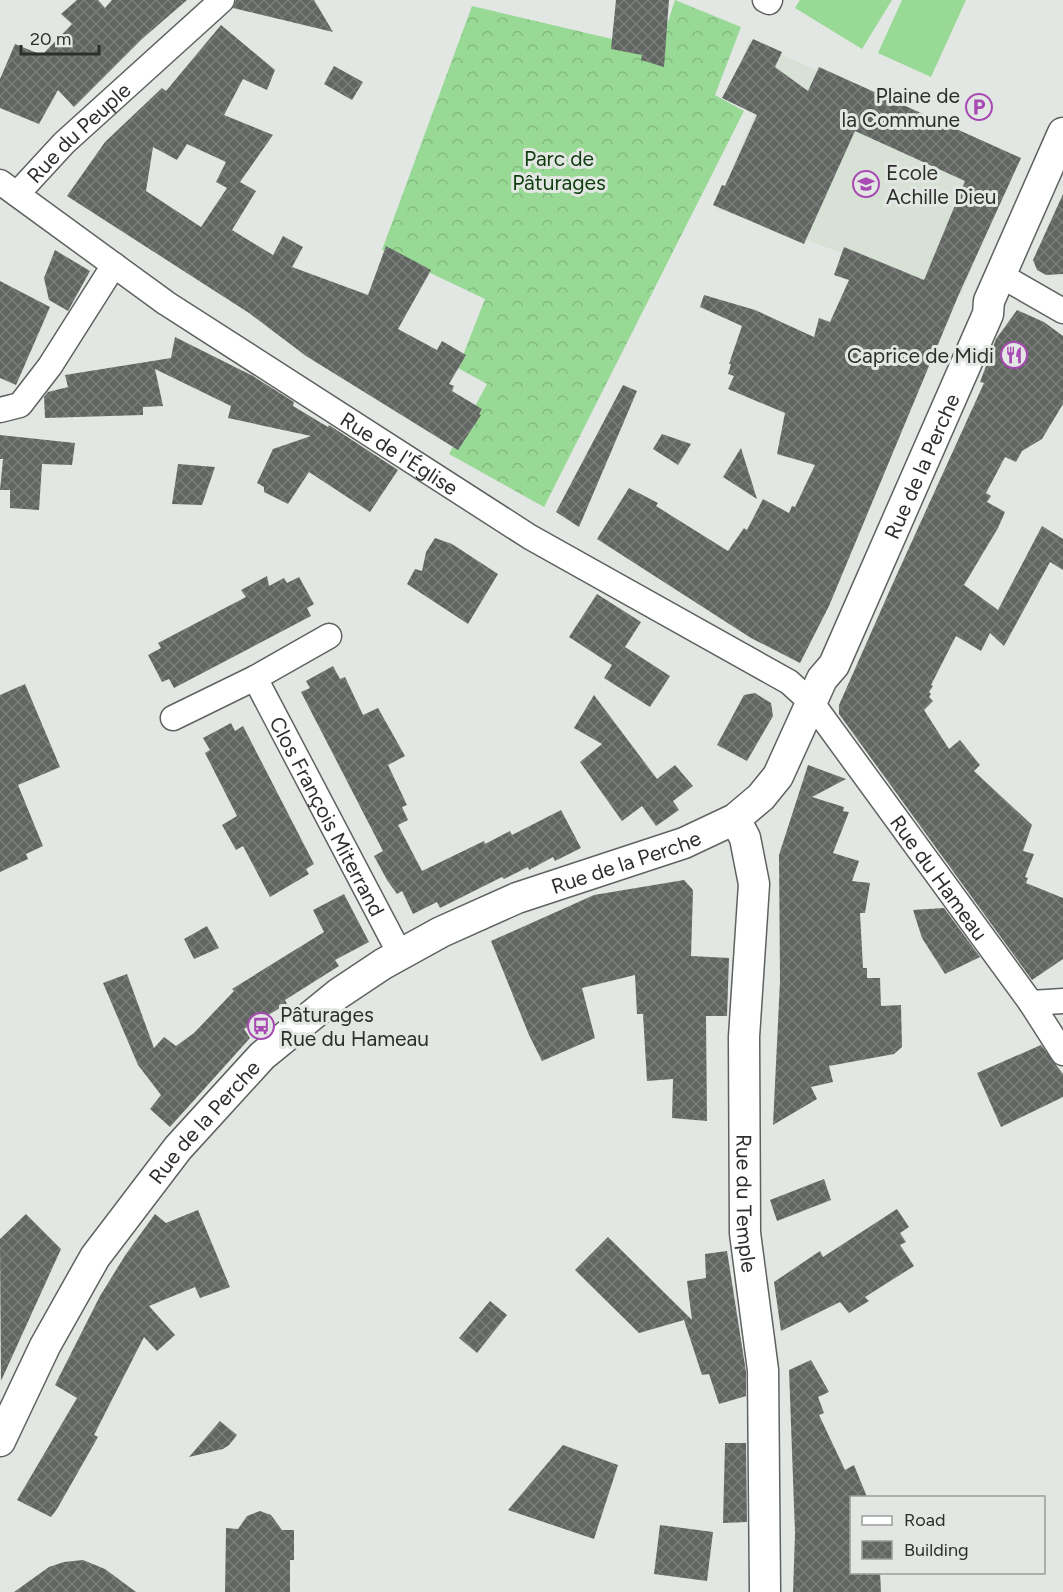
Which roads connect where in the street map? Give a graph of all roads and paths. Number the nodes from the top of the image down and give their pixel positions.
1 (765, 0) edge
2 (770, 0) edge
3 (220, 1) edge
4 (1063, 133) edge
5 (9, 188) edge
6 (114, 265) junction
7 (1000, 275) junction
8 (1063, 311) edge
9 (0, 410) edge
10 (329, 636) dead end
11 (255, 678) junction
12 (812, 703) junction
13 (172, 718) dead end
14 (735, 819) junction
15 (400, 954) junction
16 (1063, 1001) edge
17 (1031, 1003) junction
18 (1063, 1053) edge
19 (0, 1441) edge
20 (765, 1592) edge

1 - 2 street
3 - 5 street, Rue du Peuple
4 - 7 street, Rue de la Perche
5 - 6 street, Rue de l'Église
6 - 9 street
6 - 12 street, Rue de l'Église
7 - 8 street
7 - 12 street, Rue de la Perche
10 - 11 street
11 - 13 street
11 - 15 street, Clos François Miterrand
12 - 14 street, Rue de la Perche
12 - 17 street, Rue du Hameau
14 - 15 street, Rue de la Perche
14 - 20 street, Rue du Temple
15 - 19 street, Rue de la Perche
16 - 17 street
17 - 18 street, Rue du Hameau

